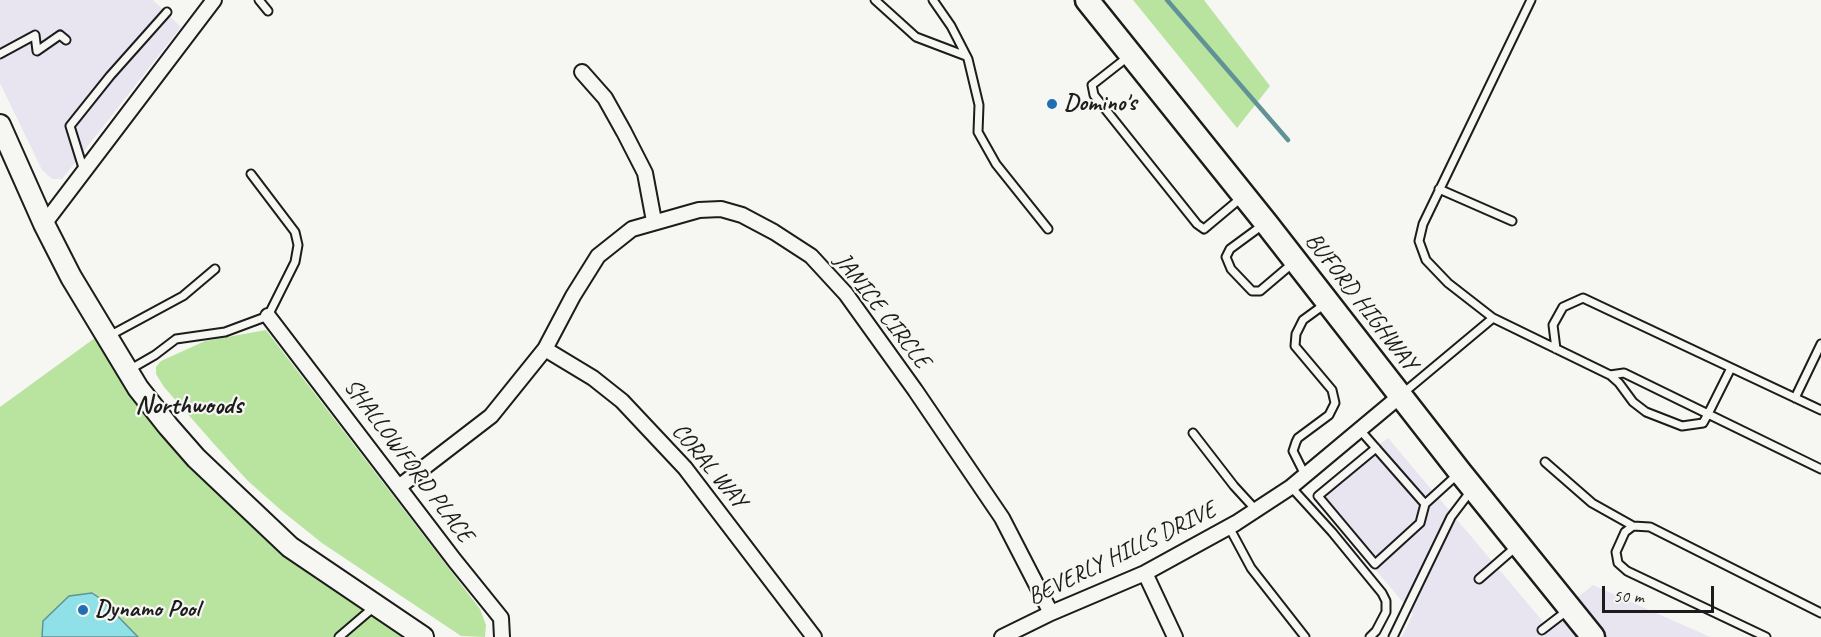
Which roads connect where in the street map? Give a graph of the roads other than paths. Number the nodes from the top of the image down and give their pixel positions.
1 (214, 0) edge
2 (259, 0) edge
3 (876, 0) edge
4 (933, 0) edge
5 (1087, 0) edge
6 (1531, 0) edge
7 (268, 10) dead end
8 (167, 12) dead end
9 (66, 40) dead end
10 (0, 54) edge
11 (1131, 55) junction
12 (966, 56) junction
13 (582, 72) dead end
14 (1, 132) edge
15 (84, 171) junction
16 (251, 174) dead end
17 (1439, 189) junction
18 (1244, 195) junction
19 (654, 221) junction
20 (1512, 221) dead end
21 (1266, 223) junction
22 (44, 224) junction
23 (1048, 229) dead end
24 (1295, 261) junction
25 (215, 269) dead end
26 (1327, 302) junction
27 (268, 316) junction
28 (1493, 318) junction
29 (107, 338) junction
30 (1821, 344) edge
31 (545, 349) junction
32 (1556, 349) junction
33 (1731, 368) junction
34 (127, 371) junction
35 (1610, 375) junction
36 (1400, 396) junction
37 (1795, 398) junction
38 (1820, 407) edge
39 (1708, 414) junction
40 (1360, 430) junction
41 (1193, 433) dead end
42 (1376, 448) junction
43 (1545, 462) dead end
44 (1821, 469) edge
45 (1305, 475) junction
46 (1467, 480) junction
47 (400, 486) junction
48 (1291, 487) junction
49 (1425, 504) junction
50 (1256, 510) junction
51 (1633, 526) junction
52 (1229, 527) junction
53 (1519, 545) junction
54 (1145, 573) junction
55 (1479, 579) dead end
56 (376, 606) junction
57 (1570, 608) junction
58 (1051, 613) junction
59 (1821, 613) edge
60 (1542, 630) dead end
61 (339, 637) edge
62 (423, 637) edge
63 (501, 637) edge
64 (813, 637) edge
65 (1002, 637) edge
66 (1175, 637) edge
67 (1305, 637) edge
68 (1370, 637) edge
69 (1393, 637) edge
70 (1593, 637) edge
71 (1766, 637) edge

1 - 15 street
2 - 7 lane
3 - 12 lane
4 - 12 lane
5 - 11 main road, BUFORD HIGHWAY
6 - 17 lane
8 - 15 lane
9 - 10 lane
11 - 18 main road, BUFORD HIGHWAY
11 - 18 lane
12 - 23 lane
13 - 19 street
14 - 22 street
15 - 22 street
16 - 27 lane
17 - 20 lane
17 - 28 lane
18 - 21 main road, BUFORD HIGHWAY
19 - 31 street, JANICE CIRCLE
19 - 58 street, JANICE CIRCLE
21 - 24 main road, BUFORD HIGHWAY
21 - 24 lane
22 - 29 street
24 - 26 main road, BUFORD HIGHWAY
25 - 29 lane
26 - 36 main road, BUFORD HIGHWAY
26 - 45 lane
27 - 34 lane
27 - 47 street, SHALLOWFORD PLACE
28 - 32 lane
28 - 36 lane
29 - 34 street
30 - 37 lane
31 - 47 street, JANICE CIRCLE
31 - 64 street, CORAL WAY
32 - 33 lane
32 - 35 lane
33 - 37 lane
33 - 39 lane
34 - 56 street
35 - 39 lane
35 - 39 lane
36 - 40 street, BEVERLY HILLS DRIVE
36 - 46 main road, BUFORD HIGHWAY
37 - 38 lane
39 - 44 lane
40 - 42 lane
40 - 45 street, BEVERLY HILLS DRIVE
41 - 50 lane
42 - 49 lane
42 - 49 lane
43 - 51 lane
45 - 48 street, BEVERLY HILLS DRIVE
46 - 49 lane
46 - 53 main road, BUFORD HIGHWAY
46 - 69 lane
47 - 63 street, SHALLOWFORD PLACE
48 - 50 street, BEVERLY HILLS DRIVE
48 - 68 lane
50 - 52 street, BEVERLY HILLS DRIVE
51 - 59 lane
51 - 71 lane
52 - 54 street, BEVERLY HILLS DRIVE
52 - 67 lane
53 - 55 lane
53 - 57 main road, BUFORD HIGHWAY
54 - 58 street, BEVERLY HILLS DRIVE
54 - 66 street
56 - 61 lane
56 - 62 street
57 - 60 lane
57 - 70 main road, BUFORD HIGHWAY
58 - 65 street, BEVERLY HILLS DRIVE

